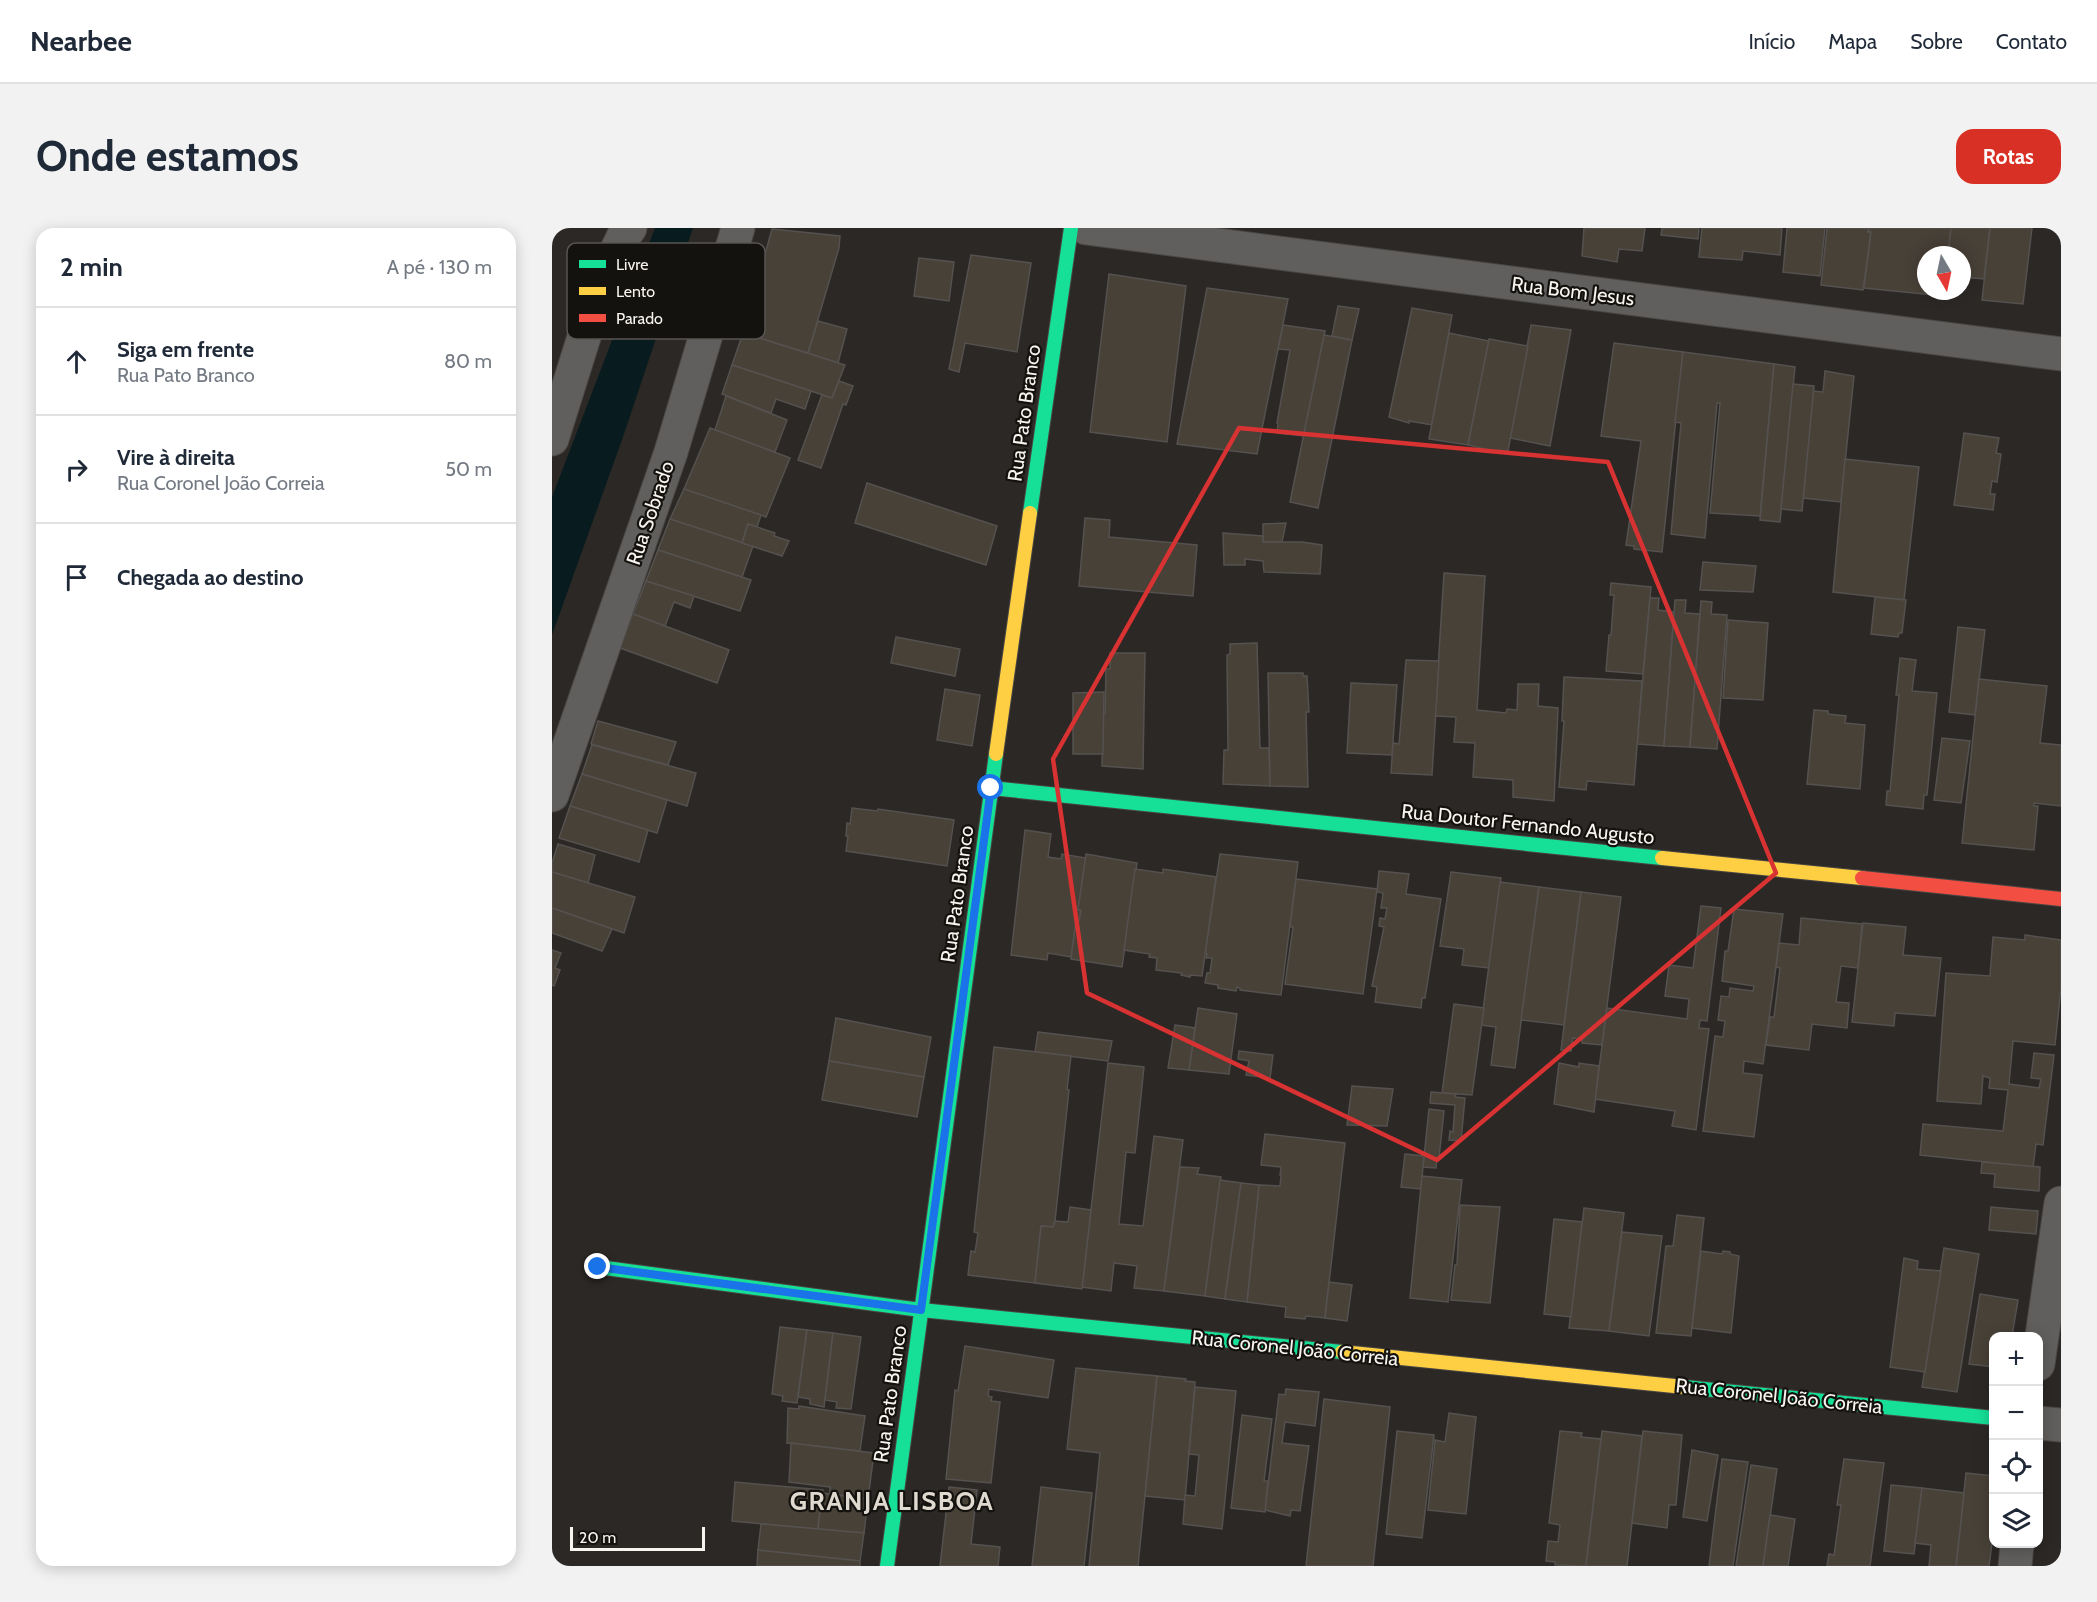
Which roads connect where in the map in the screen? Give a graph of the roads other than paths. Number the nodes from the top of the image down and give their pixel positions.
1 (630, 228) edge
2 (738, 228) edge
3 (1071, 228) edge
4 (1086, 228) edge
5 (619, 243) edge
6 (734, 243) edge
7 (583, 339) edge
8 (705, 339) edge
9 (2061, 354) edge
10 (552, 439) edge
11 (991, 788) junction
12 (552, 795) edge
13 (2061, 899) edge
14 (2061, 1203) edge
15 (598, 1267) dead end
16 (921, 1310) junction
17 (2043, 1332) edge
18 (1989, 1417) edge
19 (2043, 1423) edge
20 (2061, 1425) edge
21 (2017, 1548) edge
22 (887, 1566) edge
23 (2015, 1566) edge

1 - 5 street
2 - 6 street, Rua Sobrado
3 - 11 street, Rua Pato Branco
4 - 9 street, Rua Bom Jesus
7 - 10 street
8 - 12 street, Rua Sobrado
11 - 13 street, Rua Doutor Fernando Augusto
11 - 16 street, Rua Pato Branco
14 - 17 street
15 - 16 street, Rua Coronel João Correia
16 - 18 street, Rua Coronel João Correia
16 - 22 street, Rua Pato Branco
19 - 20 street
21 - 23 street

